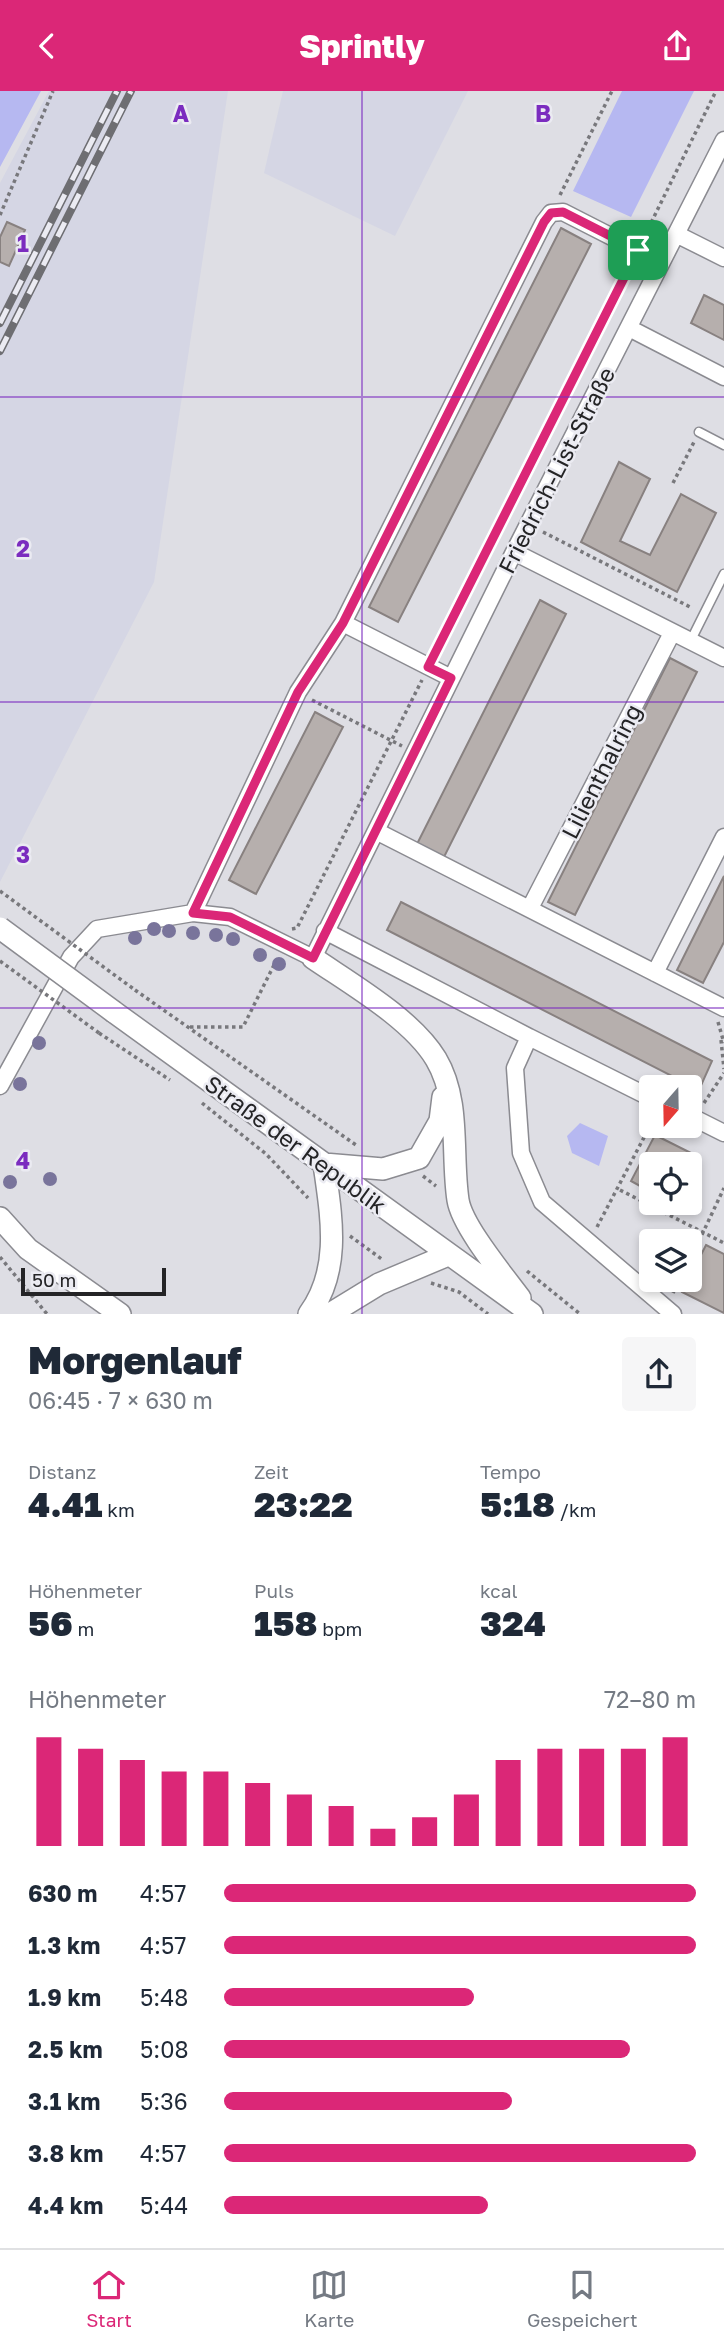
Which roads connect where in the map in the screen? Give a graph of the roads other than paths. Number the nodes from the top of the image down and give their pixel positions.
1 (724, 141) edge
2 (678, 235) junction
3 (724, 258) edge
4 (661, 262) junction
5 (629, 328) junction
6 (724, 377) edge
7 (699, 432) road end
8 (724, 445) edge
9 (514, 552) junction
10 (724, 574) edge
11 (343, 623) junction
12 (672, 633) junction
13 (690, 642) junction
14 (724, 659) edge
15 (451, 678) junction
16 (376, 831) junction
17 (724, 837) edge
18 (530, 908) junction
19 (193, 913) junction
20 (0, 927) edge
21 (325, 930) junction
22 (313, 958) junction
23 (655, 973) junction
24 (724, 1008) edge
25 (529, 1037) junction
26 (445, 1081) junction
27 (0, 1086) edge
28 (639, 1092) edge
29 (702, 1123) edge
30 (724, 1133) edge
31 (324, 1164) junction
32 (0, 1218) edge
33 (448, 1255) junction
34 (120, 1314) edge
35 (309, 1314) edge
36 (330, 1314) edge
37 (532, 1314) edge
38 (673, 1314) edge

1 - 2 street, Friedrich-List-Straße
2 - 3 street
2 - 4 street, Friedrich-List-Straße
4 - 5 street, Friedrich-List-Straße
4 - 11 street
5 - 6 street
5 - 9 street, Friedrich-List-Straße
7 - 8 lane
9 - 12 street
9 - 15 street, Friedrich-List-Straße
10 - 13 lane
11 - 15 street
11 - 19 street
12 - 13 street
12 - 18 street, Lilienthalring
13 - 14 street
15 - 16 street, Friedrich-List-Straße
16 - 18 street
16 - 21 street, Friedrich-List-Straße
17 - 23 street
18 - 23 street
19 - 22 street
19 - 27 street
20 - 31 main road, Straße der Republik, bridge
21 - 22 street, Friedrich-List-Straße
21 - 25 street
22 - 26 main road
23 - 24 street
25 - 28 street
25 - 38 street
26 - 31 main road
26 - 37 main road
29 - 30 street
31 - 33 main road, Straße der Republik
31 - 35 main road
32 - 34 main road
33 - 36 main road
33 - 37 main road, Straße der Republik

